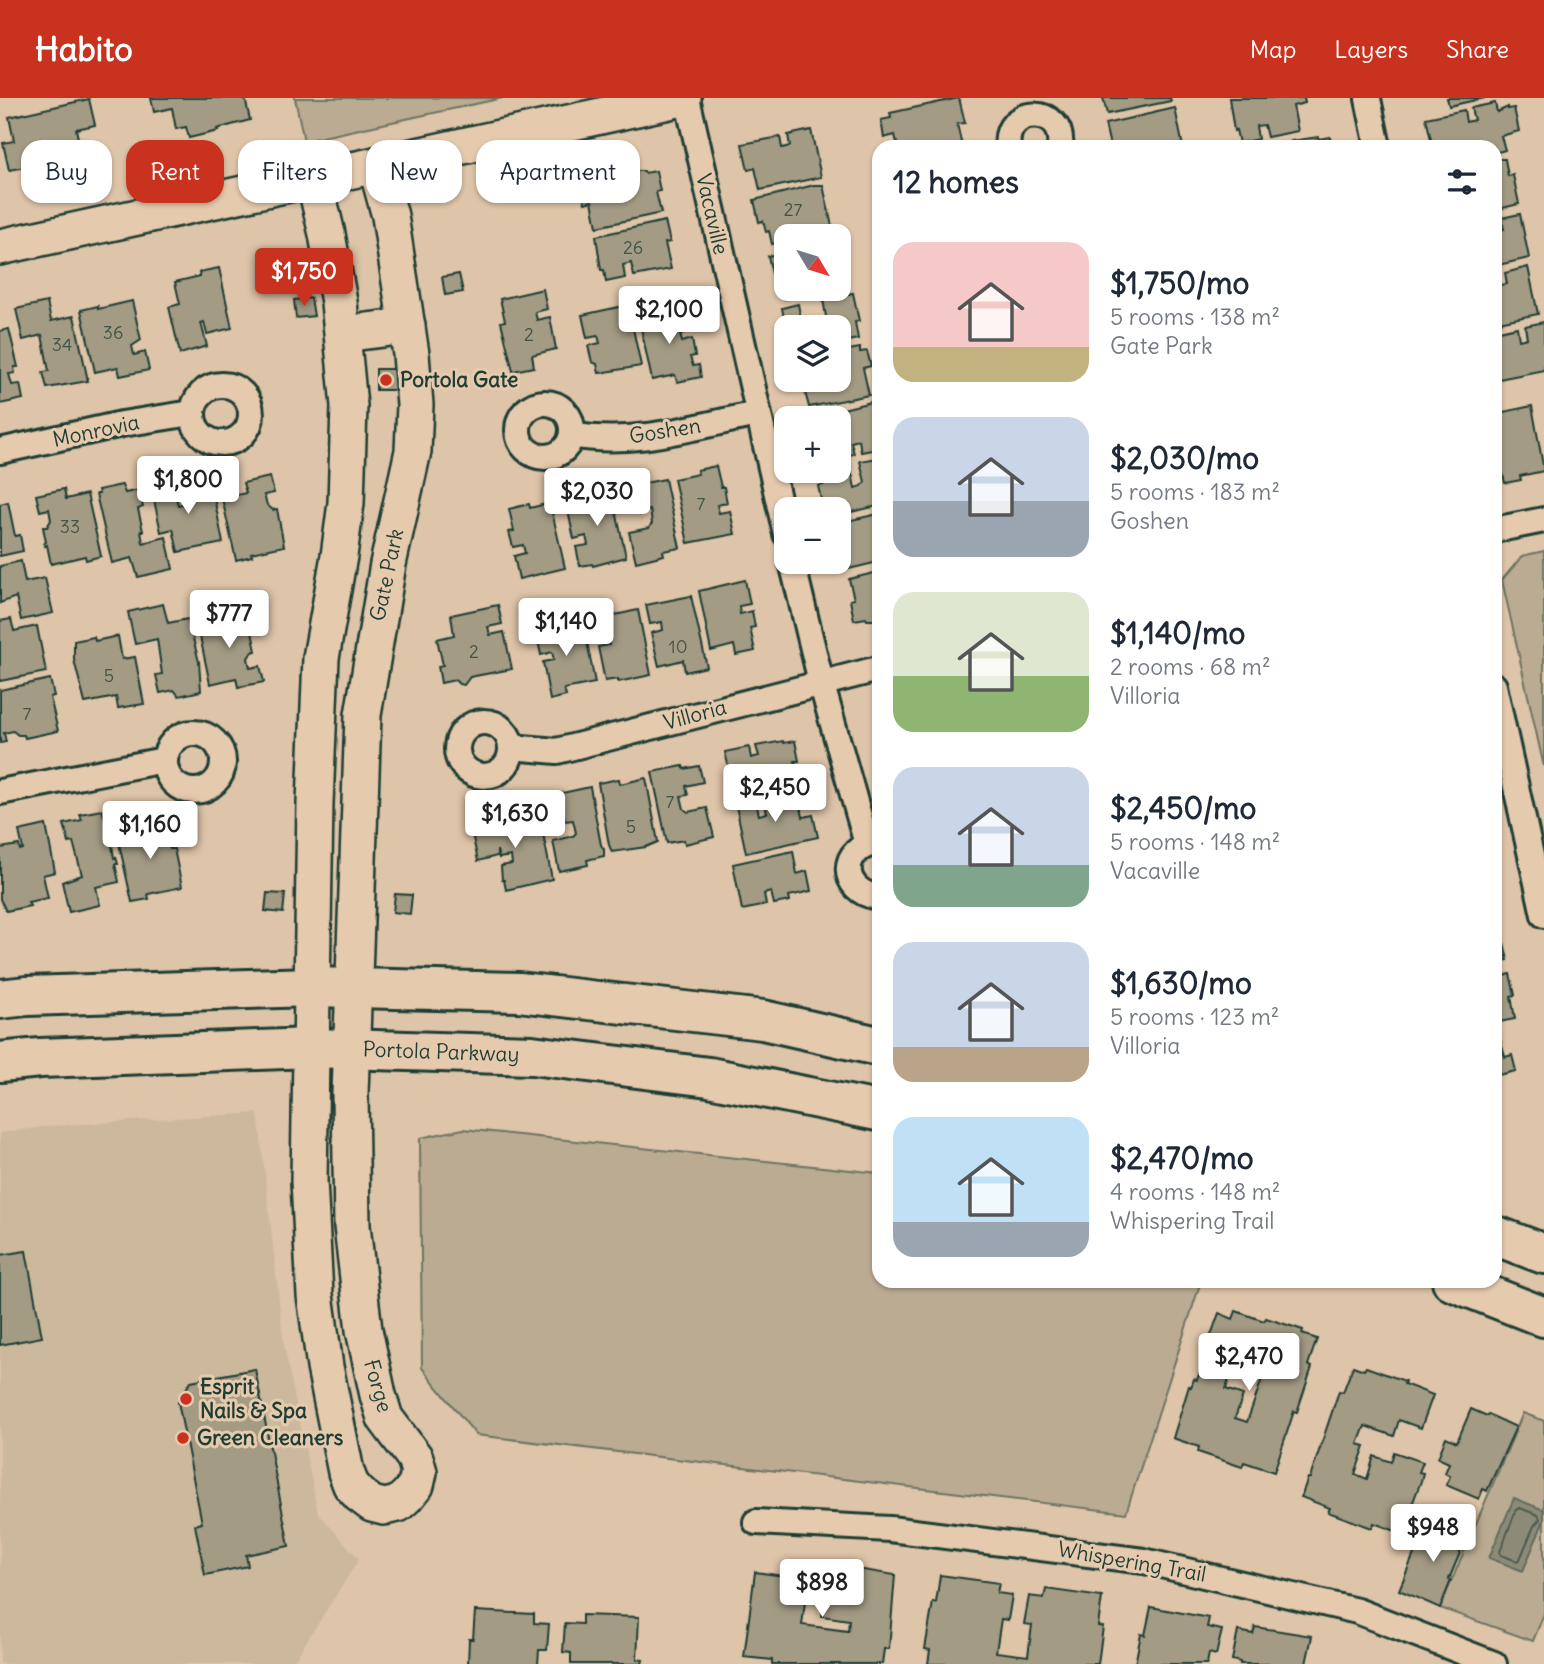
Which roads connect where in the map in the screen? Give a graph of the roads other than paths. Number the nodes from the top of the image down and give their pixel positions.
1 (685, 98) edge
2 (1354, 98) edge
3 (1369, 98) edge
4 (1007, 140) edge
5 (1061, 140) edge
6 (1377, 140) edge
7 (462, 146) edge
8 (238, 195) edge
9 (320, 203) edge
10 (386, 203) edge
11 (0, 247) edge
12 (407, 326) junction
13 (343, 334) junction
14 (192, 413) dead end
15 (757, 414) junction
16 (572, 435) dead end
17 (0, 451) edge
18 (777, 497) edge
19 (1544, 520) edge
20 (1502, 528) edge
21 (795, 574) edge
22 (872, 670) edge
23 (821, 682) junction
24 (1502, 723) edge
25 (511, 747) dead end
26 (164, 760) dead end
27 (0, 792) edge
28 (872, 841) edge
29 (872, 844) edge
30 (872, 896) edge
31 (1544, 915) edge
32 (313, 987) junction
33 (354, 989) junction
34 (0, 999) edge
35 (872, 1045) edge
36 (311, 1048) junction
37 (353, 1048) junction
38 (0, 1062) edge
39 (872, 1110) edge
40 (1502, 1238) edge
41 (1544, 1254) edge
42 (1469, 1288) edge
43 (1544, 1317) edge
44 (757, 1522) dead end
45 (1494, 1664) edge

1 - 7 street
1 - 15 street, Vacaville
2 - 3 street
3 - 6 street
4 - 5 street
8 - 11 street
9 - 13 street
10 - 12 street, Gate Park
12 - 13 street
12 - 33 street, Gate Park
13 - 32 street
14 - 17 street, Monrovia
15 - 16 street, Goshen
15 - 18 street, Vacaville
19 - 20 street
21 - 23 street
22 - 23 street, Villoria
23 - 25 street, Villoria
23 - 28 street
24 - 31 street
26 - 27 street
29 - 30 street
32 - 33 main road
32 - 34 main road
32 - 36 street, Forge
33 - 35 main road
33 - 37 street, Forge
36 - 37 main road, Portola Parkway
36 - 37 street, Forge
36 - 38 main road, Portola Parkway
37 - 39 main road, Portola Parkway
40 - 41 main road
42 - 43 main road
44 - 45 street, Whispering Trail

